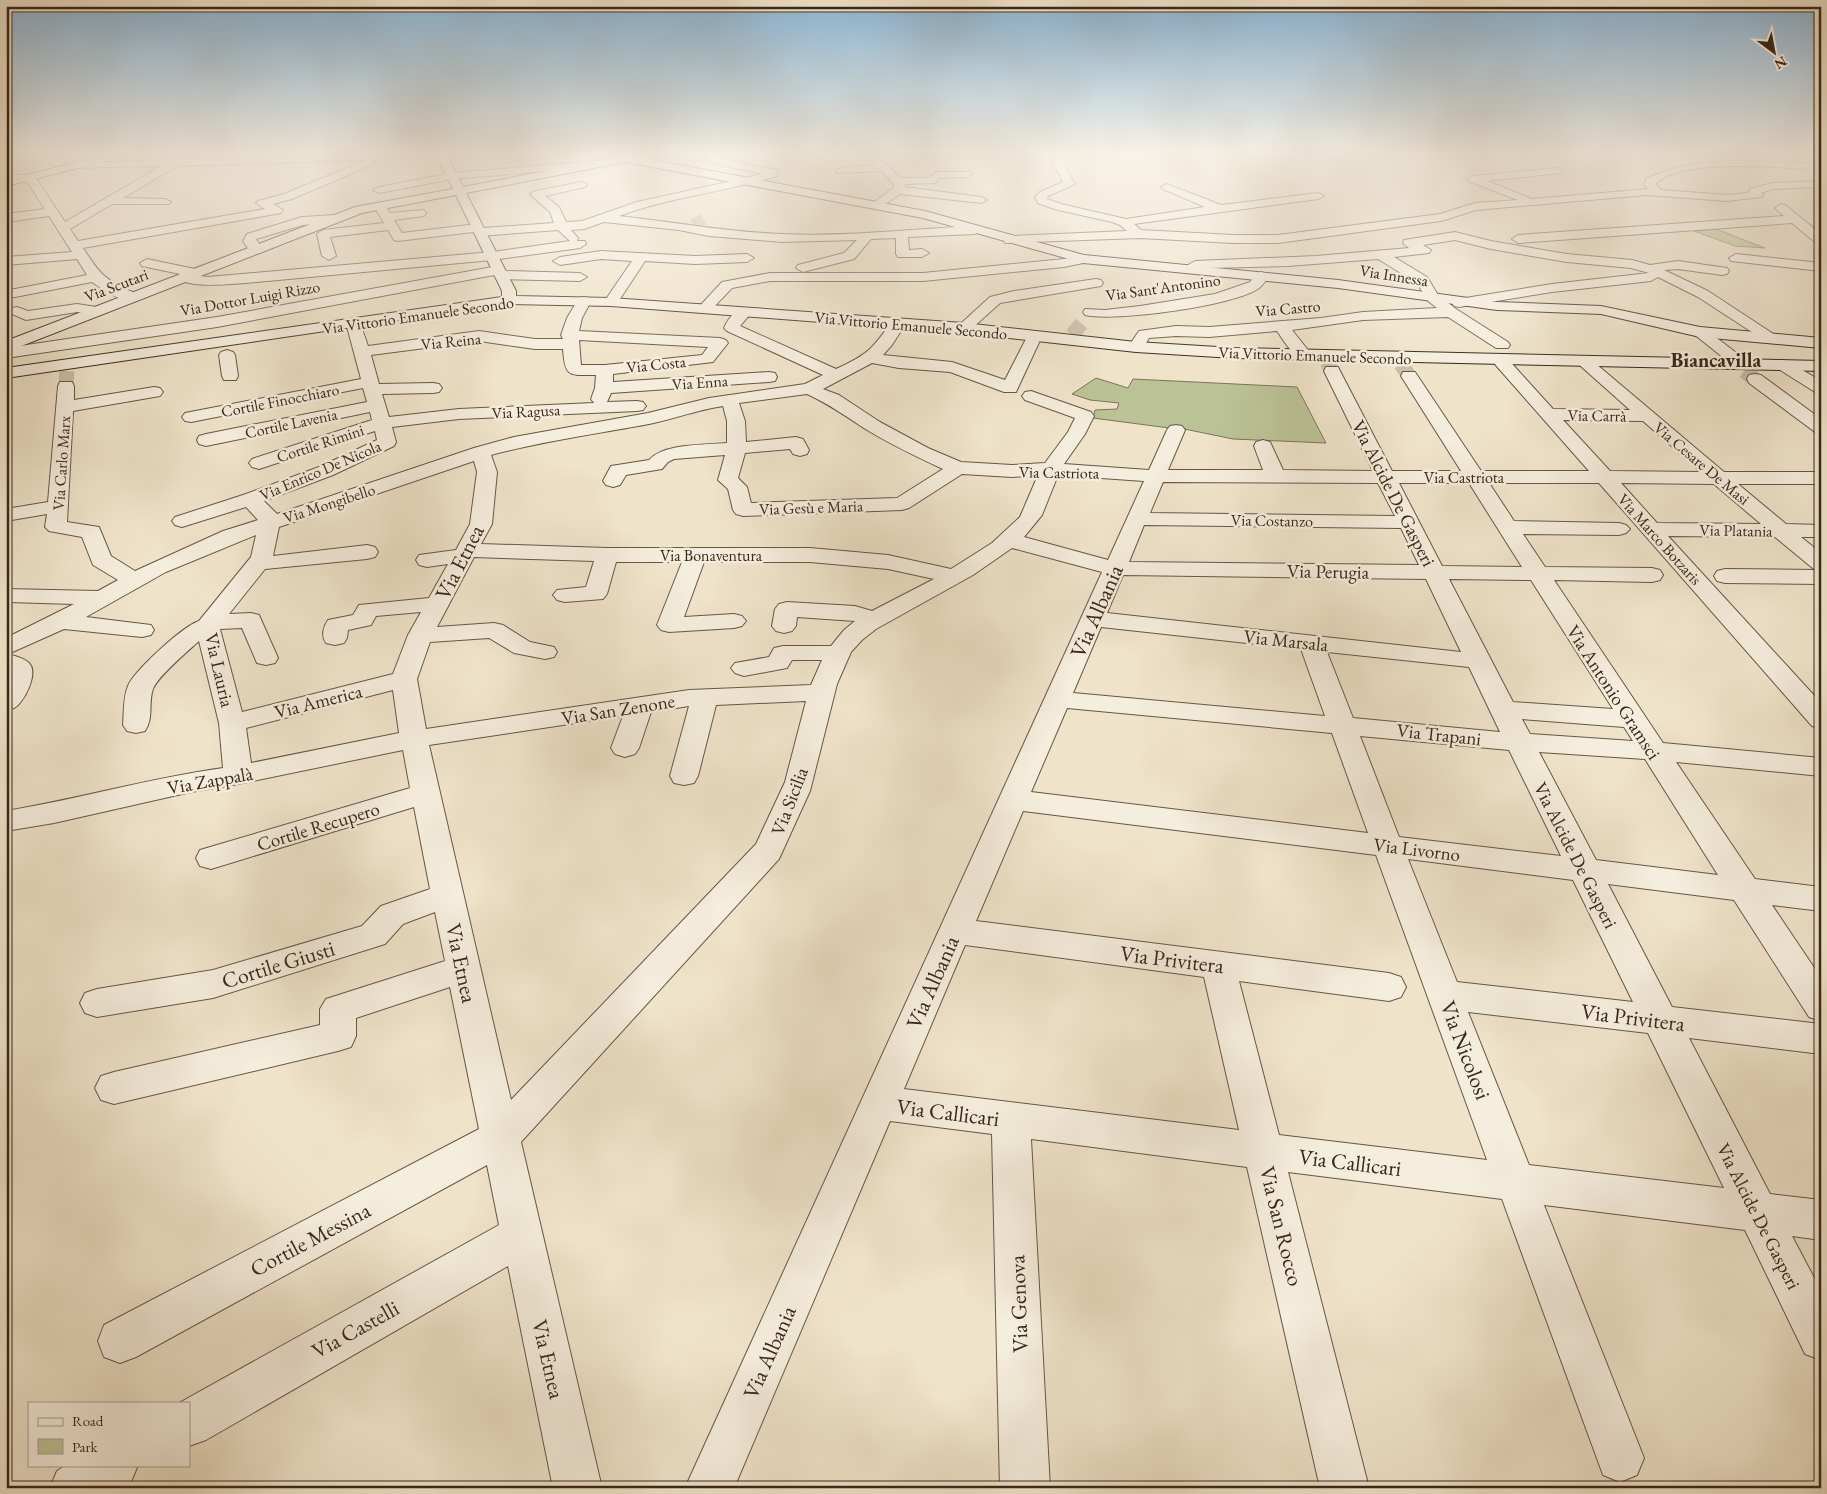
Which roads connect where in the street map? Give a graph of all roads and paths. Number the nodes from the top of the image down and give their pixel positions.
1 (60, 224) edge
2 (71, 224) edge
3 (206, 224) edge
4 (293, 224) edge
5 (324, 224) edge
6 (388, 224) edge
7 (394, 224) edge
8 (396, 224) edge
9 (414, 224) edge
10 (477, 224) junction
11 (587, 224) edge
12 (666, 224) edge
13 (854, 224) edge
14 (951, 224) edge
15 (1126, 224) edge
16 (1343, 224) edge
17 (1386, 224) edge
18 (1442, 224) edge
19 (1666, 224) edge
20 (1724, 224) edge
21 (1800, 224) edge
22 (391, 225) junction
23 (562, 226) junction
24 (691, 226) junction
25 (1262, 226) dead end
26 (415, 227) dead end
27 (1675, 227) junction
28 (63, 228) junction
29 (975, 230) junction
30 (1616, 232) junction
31 (1278, 233) junction
32 (902, 234) junction
33 (1140, 234) junction
34 (670, 235) dead end
35 (851, 236) junction
36 (867, 236) junction
37 (782, 238) junction
38 (1702, 238) dead end
39 (1233, 239) junction
40 (1466, 239) junction
41 (1821, 240) edge
42 (1004, 241) junction
43 (960, 243) dead end
44 (580, 244) junction
45 (1646, 244) dead end
46 (1336, 247) dead end
47 (77, 250) junction
48 (256, 250) junction
49 (922, 253) dead end
50 (601, 255) junction
51 (329, 256) dead end
52 (1381, 256) junction
53 (640, 258) junction
54 (748, 258) junction
55 (1736, 258) dead end
56 (1083, 259) junction
57 (1583, 260) junction
58 (6, 261) edge
59 (1106, 262) junction
60 (1281, 263) junction
61 (1821, 266) edge
62 (497, 268) junction
63 (1549, 268) dead end
64 (1646, 268) junction
65 (149, 270) dead end
66 (182, 270) junction
67 (1188, 270) junction
68 (1722, 271) dead end
69 (92, 273) junction
70 (1664, 275) junction
71 (1262, 276) junction
72 (28, 277) dead end
73 (770, 277) junction
74 (1531, 277) dead end
75 (580, 278) dead end
76 (1595, 283) junction
77 (1094, 287) junction
78 (1552, 288) junction
79 (253, 289) junction
80 (6, 293) edge
81 (1109, 294) dead end
82 (132, 297) junction
83 (1433, 298) junction
84 (509, 300) junction
85 (584, 301) junction
86 (611, 302) junction
87 (1455, 307) junction
88 (1581, 308) junction
89 (102, 309) junction
90 (704, 309) junction
91 (17, 310) dead end
92 (275, 312) junction
93 (746, 312) junction
94 (140, 313) dead end
95 (159, 313) dead end
96 (218, 322) junction
97 (354, 323) junction
98 (898, 323) junction
99 (1281, 326) junction
100 (1078, 327) junction
101 (732, 328) junction
102 (964, 328) junction
103 (164, 330) junction
104 (1700, 332) junction
105 (1764, 335) junction
106 (1034, 336) junction
107 (570, 339) junction
108 (1821, 343) edge
109 (6, 347) edge
110 (223, 347) junction
111 (1136, 347) junction
112 (712, 348) junction
113 (361, 352) junction
114 (1501, 352) junction
115 (6, 353) edge
116 (1304, 355) junction
117 (869, 358) junction
118 (1583, 361) junction
119 (1327, 363) junction
120 (1402, 365) junction
121 (1783, 365) junction
122 (1816, 368) edge
123 (605, 370) junction
124 (1743, 370) junction
125 (6, 373) edge
126 (67, 373) junction
127 (832, 373) junction
128 (230, 376) dead end
129 (434, 388) dead end
130 (604, 388) junction
131 (1821, 388) edge
132 (809, 389) junction
133 (154, 392) dead end
134 (1032, 396) dead end
135 (374, 400) junction
136 (729, 400) junction
137 (65, 407) junction
138 (596, 408) junction
139 (524, 411) junction
140 (670, 411) junction
141 (1549, 414) junction
142 (1646, 416) junction
143 (191, 418) dead end
144 (1821, 428) edge
145 (1176, 430) dead end
146 (206, 440) dead end
147 (514, 443) junction
148 (1263, 446) dead end
149 (738, 447) junction
150 (800, 450) dead end
151 (481, 452) junction
152 (259, 463) dead end
153 (958, 468) junction
154 (1051, 469) junction
155 (1156, 476) junction
156 (1275, 476) junction
157 (1386, 477) junction
158 (1475, 477) junction
159 (1606, 478) junction
160 (1719, 478) junction
161 (1821, 478) edge
162 (613, 481) dead end
163 (250, 499) junction
164 (58, 506) junction
165 (6, 514) edge
166 (1136, 519) junction
167 (182, 522) dead end
168 (269, 522) junction
169 (1408, 522) junction
170 (1508, 527) junction
171 (1619, 528) dead end
172 (1652, 529) junction
173 (1780, 530) junction
174 (1821, 531) edge
175 (1009, 540) junction
176 (367, 552) dead end
177 (466, 553) junction
178 (607, 556) junction
179 (695, 556) junction
180 (427, 560) dead end
181 (258, 563) junction
182 (1821, 565) edge
183 (1114, 568) junction
184 (1434, 572) junction
185 (1538, 573) junction
186 (1652, 575) dead end
187 (952, 576) junction
188 (1724, 576) dead end
189 (1821, 577) edge
190 (136, 580) junction
191 (8, 595) dead end
192 (565, 595) dead end
193 (103, 598) junction
194 (437, 604) junction
195 (1092, 619) junction
196 (874, 620) junction
197 (62, 621) junction
198 (734, 621) dead end
199 (209, 625) junction
200 (784, 626) dead end
201 (142, 630) dead end
202 (420, 635) junction
203 (335, 638) dead end
204 (1311, 643) junction
205 (6, 647) edge
206 (546, 652) dead end
207 (837, 652) junction
208 (266, 658) dead end
209 (6, 661) edge
210 (1479, 661) junction
211 (744, 668) dead end
212 (404, 679) junction
213 (822, 692) junction
214 (705, 697) junction
215 (1057, 699) junction
216 (6, 702) edge
217 (640, 705) junction
218 (1503, 709) junction
219 (1633, 719) junction
220 (1821, 720) edge
221 (232, 723) junction
222 (1343, 724) junction
223 (136, 725) dead end
224 (414, 739) junction
225 (1518, 742) junction
226 (625, 748) dead end
227 (1652, 751) junction
228 (1821, 768) edge
229 (238, 775) junction
230 (684, 776) dead end
231 (425, 794) junction
232 (1012, 800) junction
233 (6, 821) edge
234 (1388, 846) junction
235 (211, 858) dead end
236 (1584, 870) junction
237 (1744, 890) junction
238 (447, 895) junction
239 (1821, 899) edge
240 (954, 931) junction
241 (1218, 965) junction
242 (463, 970) junction
243 (1390, 987) dead end
244 (1445, 995) junction
245 (97, 1003) dead end
246 (1821, 1007) edge
247 (1660, 1020) junction
248 (1821, 1039) edge
249 (114, 1088) dead end
250 (879, 1103) junction
251 (1011, 1119) junction
252 (500, 1138) junction
253 (1263, 1151) junction
254 (1516, 1182) junction
255 (1757, 1212) junction
256 (1821, 1220) edge
257 (522, 1236) junction
258 (1821, 1338) edge
259 (120, 1341) dead end
260 (190, 1422) edge
261 (1620, 1458) dead end
262 (112, 1466) edge
263 (74, 1488) edge
264 (578, 1488) edge
265 (709, 1488) edge
266 (1024, 1488) edge
267 (1345, 1488) edge

1 - 28 street
2 - 28 street
3 - 47 street
4 - 48 street
5 - 48 street, Via Scutari
6 - 22 street, Via Scutari
7 - 22 street
8 - 22 street
9 - 26 street
10 - 22 street
10 - 23 street
10 - 62 street
11 - 23 street
12 - 24 street
13 - 35 street
14 - 29 street, Via Innessa
15 - 33 street
16 - 31 street
17 - 39 street
18 - 40 street
19 - 27 street
20 - 27 street
21 - 41 street
22 - 51 street
23 - 44 street
24 - 34 street
24 - 37 street
25 - 31 street
27 - 30 street
27 - 38 street
28 - 47 street
29 - 32 street
29 - 42 street, Via Innessa
29 - 43 street
30 - 40 street
30 - 45 street
31 - 39 street
32 - 36 street
32 - 49 street
33 - 39 street
33 - 42 street
35 - 36 street
35 - 37 street
36 - 73 street
37 - 54 street
40 - 52 street
40 - 57 street
42 - 56 street, Via Innessa
44 - 50 street
44 - 62 street
46 - 60 street
47 - 58 street
47 - 69 street
48 - 66 street, Via Scutari
50 - 53 street
50 - 62 street
52 - 60 street
52 - 83 street, Via Marco Botzaris
53 - 54 street
53 - 86 street
54 - 73 street
55 - 61 street
56 - 59 street, Via Innessa
56 - 73 street
57 - 63 street
57 - 64 street
59 - 67 street, Via Innessa
59 - 77 street
60 - 67 street
62 - 75 street
62 - 79 street
62 - 84 street
62 - 92 street, Via Dottor Luigi Rizzo
64 - 68 street
64 - 70 street
65 - 66 street
66 - 79 street
66 - 82 street, Via Scutari
67 - 71 street, Via Innessa
69 - 72 street
69 - 80 street
69 - 82 street
70 - 76 street
70 - 105 street
71 - 83 street, Via Innessa
71 - 100 street, Via Sant'Antonino
73 - 90 street
74 - 78 street
76 - 78 street
76 - 88 street
77 - 81 street
77 - 100 street
77 - 102 street
78 - 87 street
79 - 92 street
82 - 89 street, Via Scutari
83 - 87 street, Via Marco Botzaris
84 - 85 street, Via Vittorio Emanuele Secondo
84 - 97 street, Via Vittorio Emanuele Secondo
85 - 86 street, Via Vittorio Emanuele Secondo
85 - 107 street
86 - 90 street, Via Vittorio Emanuele Secondo
87 - 88 street
87 - 99 street, Via Castro
87 - 114 street, Via Marco Botzaris
88 - 104 street
89 - 91 street
89 - 94 street
89 - 109 street, Via Scutari
90 - 93 street, Via Vittorio Emanuele Secondo
92 - 96 street, Via Dottor Luigi Rizzo
93 - 98 street, Via Vittorio Emanuele Secondo
93 - 101 street
95 - 103 street
96 - 103 street, Via Dottor Luigi Rizzo
96 - 110 street
97 - 110 street, Via Vittorio Emanuele Secondo
97 - 113 street, Via Enrico De Nicola
98 - 102 street, Via Vittorio Emanuele Secondo
98 - 117 street
99 - 111 street, Via Castro
99 - 116 street
100 - 106 street, Via Vittorio Emanuele Secondo
100 - 111 street, Via Vittorio Emanuele Secondo
101 - 112 street
101 - 127 street
102 - 106 street, Via Vittorio Emanuele Secondo
103 - 115 street, Via Dottor Luigi Rizzo
104 - 105 street
104 - 124 street
105 - 108 street
106 - 117 street
107 - 112 street, Via Reina
107 - 113 street, Via Reina
107 - 123 street, Via Costa
110 - 126 street, Via Vittorio Emanuele Secondo
110 - 128 street
111 - 116 street, Via Vittorio Emanuele Secondo
112 - 123 street, Via Costa
113 - 135 street, Via Enrico De Nicola
114 - 118 street, Via Vittorio Emanuele Secondo
114 - 120 street, Via Vittorio Emanuele Secondo
114 - 141 street, Via Marco Botzaris
116 - 119 street, Via Vittorio Emanuele Secondo
117 - 127 street
118 - 124 street, Via Vittorio Emanuele Secondo
118 - 142 street, Via Cesare De Masi
119 - 120 street, Via Vittorio Emanuele Secondo
119 - 157 street, Via Alcide De Gasperi
120 - 158 street, Via Antonio Gramsci
121 - 122 street, Via Vittorio Emanuele Secondo
121 - 124 street, Via Vittorio Emanuele Secondo
121 - 131 street
123 - 130 street
124 - 144 street
125 - 126 street, Via Vittorio Emanuele Secondo
126 - 137 street, Via Carlo Marx
127 - 130 street, Via Enna
127 - 132 street
129 - 135 street
130 - 138 street
132 - 136 street
132 - 153 street
133 - 137 street
134 - 154 street, Via Sicilia
135 - 139 street, Via Ragusa
135 - 143 street, Cortile Finocchiaro
135 - 146 street, Cortile Lavenia
135 - 152 street, Cortile Rimini
135 - 163 street, Via Enrico De Nicola
136 - 140 street
136 - 149 street, Via Gesù e Maria
137 - 164 street, Via Carlo Marx
138 - 139 street, Via Ragusa
138 - 140 street, Via Ragusa
139 - 147 street
140 - 147 street, Via Mongibello
141 - 142 street, Via Carrà
141 - 159 street, Via Marco Botzaris
142 - 160 street, Via Cesare De Masi
145 - 155 street, Via Albania
147 - 151 street, Via Mongibello
148 - 156 street
149 - 150 street
149 - 153 street, Via Gesù e Maria
149 - 162 street
151 - 168 street, Via Mongibello
151 - 177 street, Via Etnea
153 - 154 street, Via Castriota
154 - 155 street, Via Castriota
154 - 175 street, Via Sicilia
155 - 156 street, Via Castriota
155 - 166 street, Via Albania
156 - 157 street, Via Castriota
157 - 158 street, Via Castriota
157 - 169 street, Via Alcide De Gasperi
158 - 159 street, Via Castriota
158 - 170 street, Via Antonio Gramsci
159 - 160 street, Via Castriota
159 - 172 street, Via Marco Botzaris
160 - 161 street, Via Castriota
160 - 173 street, Via Cesare De Masi
163 - 167 street
163 - 168 street, Via Enrico De Nicola
164 - 165 street
164 - 190 street, Via Carlo Marx
166 - 169 street, Via Costanzo
166 - 183 street, Via Albania
168 - 181 street, Via Lauria
168 - 190 street, Via Mongibello
169 - 184 street, Via Alcide De Gasperi
170 - 171 street
170 - 185 street, Via Antonio Gramsci
172 - 173 street, Via Platania
172 - 220 street, Via Marco Botzaris
173 - 174 street, Via Platania
173 - 182 street, Via Cesare De Masi
175 - 183 street, Via Perugia
175 - 187 street, Via Sicilia
176 - 181 street
177 - 178 street, Via Bonaventura
177 - 180 street, Via Bonaventura
177 - 194 street, Via Etnea
178 - 179 street, Via Bonaventura
178 - 192 street
179 - 187 street, Via Bonaventura
179 - 198 street
181 - 199 street, Via Lauria
183 - 184 street, Via Perugia
183 - 195 street, Via Albania
184 - 185 street, Via Perugia
184 - 210 street, Via Alcide De Gasperi
185 - 186 street, Via Perugia
185 - 219 street, Via Antonio Gramsci
187 - 196 street, Via Sicilia
188 - 189 street
190 - 193 street, Via Mongibello
191 - 193 street
193 - 197 street, Via Mongibello
194 - 202 street, Via Etnea
194 - 203 street
195 - 204 street, Via Marsala
195 - 215 street, Via Albania
196 - 200 street
196 - 207 street, Via Sicilia
197 - 201 street
197 - 205 street, Via Mongibello
199 - 208 street
199 - 221 street, Via Lauria
199 - 223 street
202 - 206 street
202 - 212 street, Via Etnea
204 - 210 street, Via Marsala
204 - 222 street, Via Nicolosi
207 - 211 street
207 - 213 street, Via Sicilia
209 - 216 street
210 - 218 street, Via Alcide De Gasperi
212 - 221 street, Via America
212 - 224 street, Via Etnea
213 - 214 street, Via San Zenone
213 - 252 street, Via Sicilia
214 - 217 street, Via San Zenone
214 - 230 street
215 - 222 street, Via Trapani
215 - 232 street, Via Albania
217 - 224 street, Via San Zenone
217 - 226 street
218 - 219 street
218 - 225 street, Via Alcide De Gasperi
219 - 227 street, Via Antonio Gramsci
221 - 229 street, Via Lauria
222 - 225 street, Via Trapani
222 - 234 street, Via Nicolosi
224 - 229 street, Via Zappalà
224 - 231 street, Via Etnea
225 - 227 street, Via Trapani
225 - 236 street, Via Alcide De Gasperi
227 - 228 street, Via Trapani
227 - 237 street, Via Antonio Gramsci
229 - 233 street, Via Zappalà
231 - 235 street, Cortile Recupero
231 - 238 street, Via Etnea
232 - 234 street, Via Livorno
232 - 240 street, Via Albania
234 - 236 street, Via Livorno
234 - 244 street, Via Nicolosi
236 - 237 street, Via Livorno
236 - 247 street, Via Alcide De Gasperi
237 - 239 street, Via Livorno
237 - 246 street, Via Antonio Gramsci
238 - 242 street, Via Etnea
238 - 245 street, Cortile Giusti
240 - 241 street, Via Privitera
240 - 250 street, Via Albania
241 - 243 street, Via Privitera
241 - 253 street, Via San Rocco
242 - 249 street
242 - 252 street, Via Etnea
244 - 247 street, Via Privitera
244 - 254 street, Via Nicolosi
247 - 248 street, Via Privitera
247 - 255 street, Via Alcide De Gasperi
250 - 251 street, Via Callicari
250 - 265 street, Via Albania
251 - 253 street, Via Callicari
251 - 266 street, Via Genova
252 - 257 street, Via Etnea
252 - 259 street, Cortile Messina
253 - 254 street, Via Callicari
253 - 267 street, Via San Rocco
254 - 255 street, Via Callicari
254 - 261 street, Via Nicolosi
255 - 256 street, Via Callicari
255 - 258 street, Via Alcide De Gasperi
257 - 260 street, Via Castelli
257 - 264 street, Via Etnea
262 - 263 street

